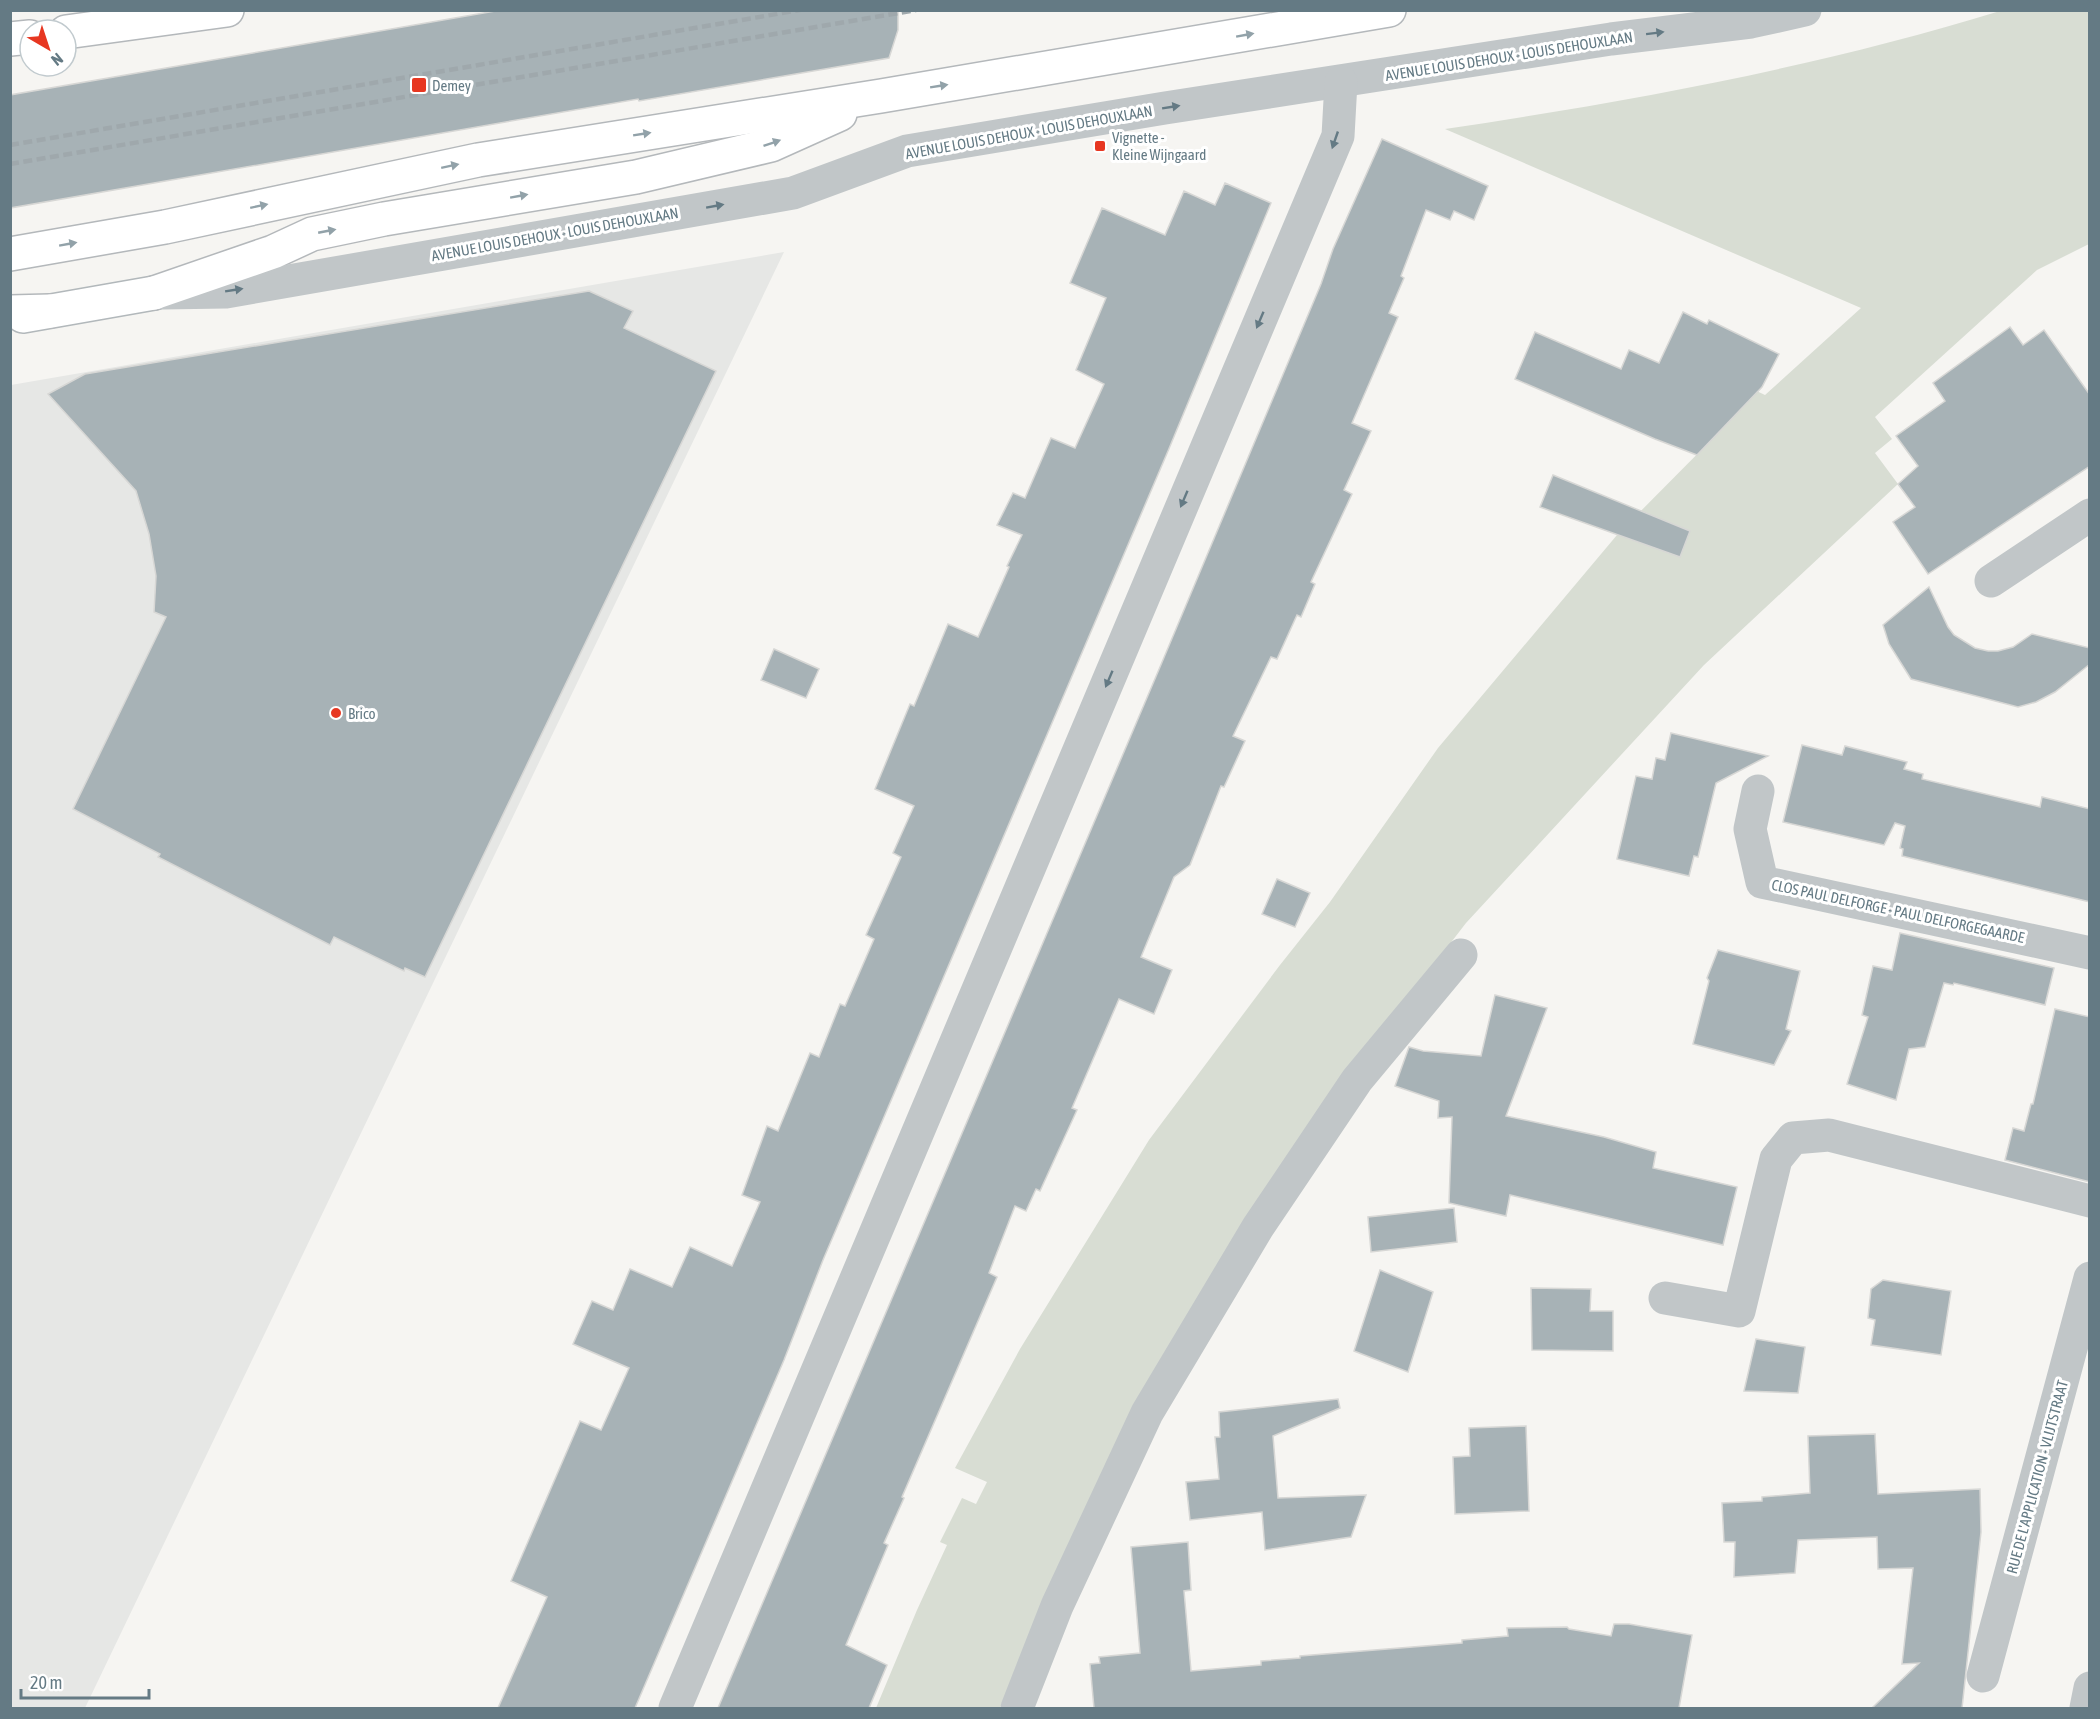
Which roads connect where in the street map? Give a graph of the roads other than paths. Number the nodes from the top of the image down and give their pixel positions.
1 (104, 10) edge
2 (227, 10) edge
3 (1389, 10) edge
4 (1805, 10) edge
5 (78, 19) edge
6 (78, 30) edge
7 (1341, 82) junction
8 (881, 96) junction
9 (10, 254) edge
10 (154, 293) junction
11 (50, 311) junction
12 (10, 312) edge
13 (10, 318) edge
14 (2090, 515) edge
15 (1991, 581) dead end
16 (1758, 791) dead end
17 (2090, 953) edge
18 (1461, 956) dead end
19 (2090, 1201) edge
20 (2090, 1278) edge
21 (1665, 1298) dead end
22 (1983, 1676) dead end
23 (2090, 1688) edge
24 (675, 1708) edge
25 (1017, 1708) edge
26 (2086, 1708) edge

1 - 5 main road
2 - 6 main road
8 -> 3 main road
7 -> 4 street, AVENUE LOUIS DEHOUX - LOUIS DEHOUXLAAN
10 -> 7 street, AVENUE LOUIS DEHOUX - LOUIS DEHOUXLAAN
7 -> 24 street
9 -> 8 main road
10 -> 8 main road
10 - 11 main road, AVENUE LOUIS DEHOUX - LOUIS DEHOUXLAAN
11 - 12 main road
11 - 13 main road, AVENUE LOUIS DEHOUX - LOUIS DEHOUXLAAN
14 - 15 street
16 - 17 street, CLOS PAUL DELFORGE - PAUL DELFORGEGAARDE
18 - 25 street
19 - 21 street
20 - 22 street, RUE DE L'APPLICATION - VLIJTSTRAAT
23 - 26 street

